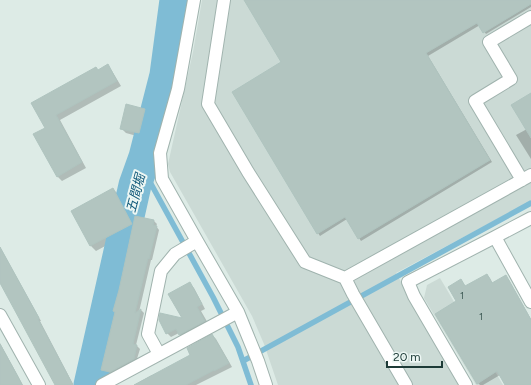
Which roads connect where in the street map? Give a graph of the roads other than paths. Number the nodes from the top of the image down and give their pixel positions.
1 (194, 0) edge
2 (224, 0) edge
3 (531, 17) edge
4 (527, 178) edge
5 (531, 218) edge
6 (495, 237) junction
7 (194, 243) junction
8 (345, 278) junction
9 (531, 302) edge
10 (235, 313) junction
11 (0, 315) edge
12 (159, 354) junction
13 (39, 385) edge
14 (102, 385) edge
15 (266, 385) edge
16 (406, 385) edge
17 (466, 385) edge

1 - 7 street
2 - 8 street
3 - 4 street
4 - 8 street
5 - 6 street
6 - 9 street
6 - 17 street
7 - 10 street
7 - 12 street
8 - 16 street
10 - 12 street
10 - 15 street
11 - 13 street
12 - 14 street

